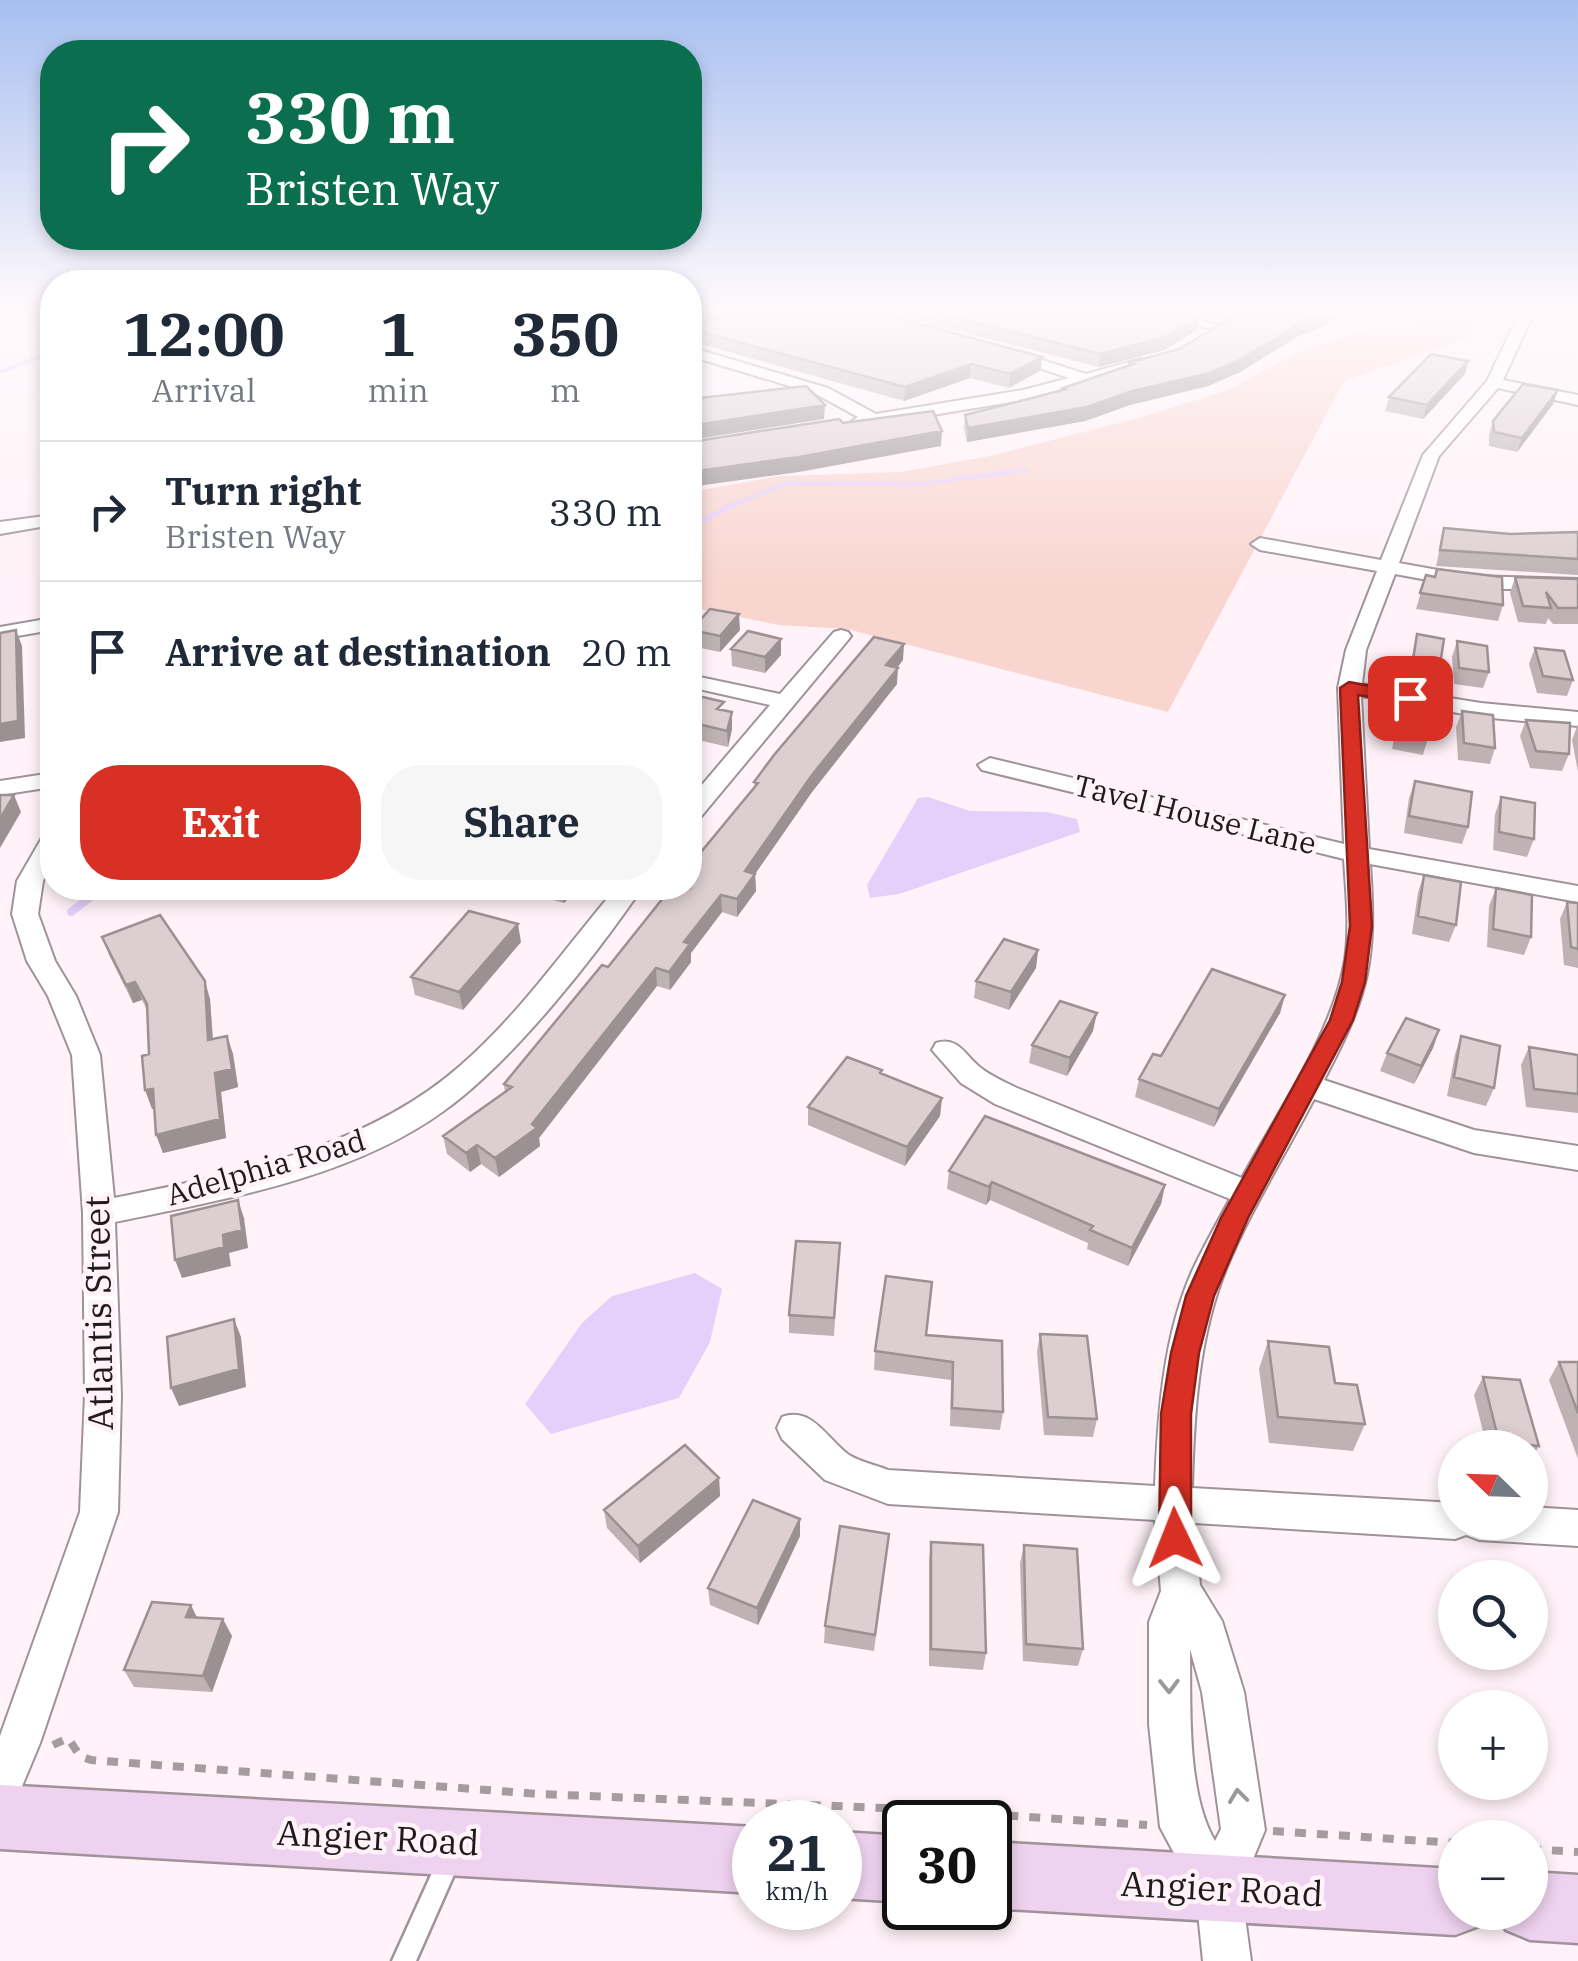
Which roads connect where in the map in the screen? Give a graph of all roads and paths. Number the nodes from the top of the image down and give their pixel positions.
1 (843, 404) edge
2 (973, 404) edge
3 (1476, 404) edge
4 (873, 420) junction
5 (836, 425) edge
6 (40, 522) edge
7 (0, 528) edge
8 (1260, 544) dead end
9 (1387, 568) junction
10 (1578, 585) edge
11 (40, 626) edge
12 (0, 633) edge
13 (841, 636) dead end
14 (702, 685) edge
15 (1349, 688) junction
16 (784, 702) junction
17 (1578, 719) edge
18 (990, 765) dead end
19 (40, 782) edge
20 (0, 788) edge
21 (702, 800) edge
22 (1356, 854) junction
23 (40, 863) edge
24 (1578, 894) edge
25 (619, 900) edge
26 (946, 1050) dead end
27 (1307, 1085) junction
28 (1578, 1158) edge
29 (1248, 1192) junction
30 (99, 1212) junction
31 (795, 1428) dead end
32 (1173, 1506) junction
33 (1438, 1520) edge
34 (1548, 1526) edge
35 (1578, 1528) edge
36 (1181, 1591) junction
37 (50, 1746) dead end
38 (0, 1788) edge
39 (0, 1817) edge
40 (1145, 1825) dead end
41 (1282, 1832) dead end
42 (457, 1842) junction
43 (1438, 1842) edge
44 (1548, 1850) edge
45 (1578, 1852) edge
46 (732, 1859) edge
47 (1012, 1875) edge
48 (1218, 1888) junction
49 (1438, 1901) edge
50 (1548, 1907) edge
51 (1578, 1909) edge
52 (404, 1961) edge
53 (1226, 1961) edge

1 - 4 street
2 - 4 street
3 - 9 street
4 - 5 street
6 - 7 street
8 - 9 street
9 - 10 street
9 - 15 street
11 - 12 street
13 - 16 street
14 - 16 street
15 - 17 street
15 - 22 street
16 - 21 street
18 - 22 street, Tavel House Lane
19 - 20 street
22 - 24 street, Tavel House Lane
22 - 27 street
23 - 30 street, Atlantis Street
25 - 30 street, Adelphia Road
26 - 29 street
27 - 28 street
27 - 29 street
29 - 32 street
30 - 38 street, Atlantis Street
31 - 32 street
32 - 33 street
32 - 36 street
34 - 35 street
36 -> 48 street
48 -> 36 street
37 - 40 path
39 - 42 street, Angier Road
41 - 43 path
42 - 46 street, Angier Road
42 - 52 lane
44 - 45 path
47 - 48 street, Angier Road
48 - 49 street, Angier Road
48 - 53 street
50 - 51 street

